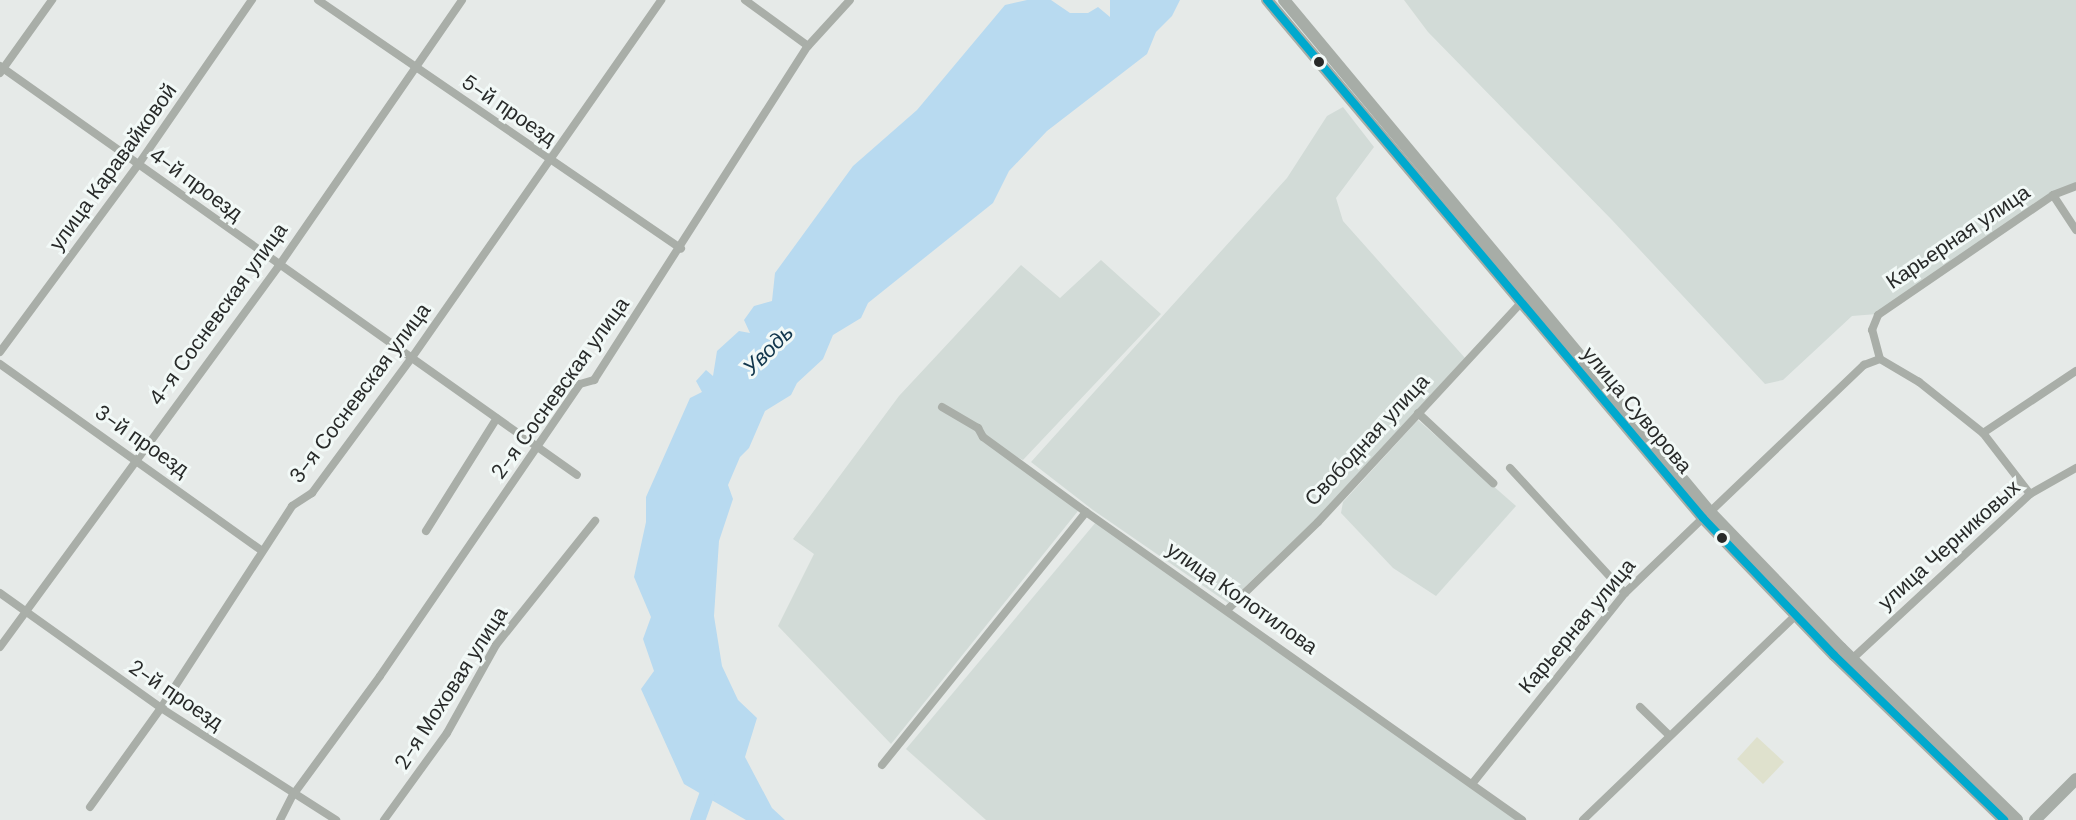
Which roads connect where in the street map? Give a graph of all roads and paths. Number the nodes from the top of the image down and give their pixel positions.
1 (52, 0) edge
2 (252, 0) edge
3 (318, 0) edge
4 (462, 0) edge
5 (661, 0) edge
6 (745, 0) edge
7 (850, 0) edge
8 (1267, 0) edge
9 (1284, 0) edge
10 (808, 46) junction
11 (415, 68) junction
12 (1, 69) edge
13 (1352, 91) junction
14 (551, 160) junction
15 (138, 165) junction
16 (2076, 186) edge
17 (2053, 195) junction
18 (2076, 230) edge
19 (681, 249) junction
20 (278, 267) junction
21 (1531, 295) junction
22 (1521, 303) junction
23 (0, 352) edge
24 (413, 356) junction
25 (1880, 359) junction
26 (0, 364) edge
27 (2076, 371) edge
28 (942, 407) dead end
29 (1418, 413) junction
30 (497, 418) junction
31 (1983, 433) junction
32 (537, 447) junction
33 (136, 457) junction
34 (1510, 468) dead end
35 (2076, 468) edge
36 (577, 475) dead end
37 (1493, 483) dead end
38 (2030, 494) junction
39 (1086, 512) junction
40 (1707, 515) junction
41 (595, 521) dead end
42 (426, 531) dead end
43 (261, 550) junction
44 (0, 593) edge
45 (1625, 593) junction
46 (1228, 609) junction
47 (27, 612) junction
48 (1796, 615) junction
49 (0, 647) edge
50 (1852, 659) junction
51 (1640, 707) dead end
52 (161, 708) junction
53 (1669, 735) junction
54 (882, 765) dead end
55 (2076, 779) edge
56 (1472, 784) junction
57 (293, 795) junction
58 (90, 807) dead end
59 (280, 820) edge
60 (336, 820) edge
61 (384, 820) edge
62 (1522, 820) edge
63 (1583, 820) edge
64 (2004, 820) edge
65 (2017, 820) edge
66 (2035, 820) edge

1 - 12 street
2 - 15 street, улица Каравайковой
3 - 11 street, 5-й проезд
4 - 11 street, 4-я Сосневская улица
5 - 14 street, 3-я Сосневская улица
6 - 10 street
7 - 10 street, 2-я Сосневская улица
8 - 13 main road, улица Суворова
9 - 13 main road, улица Суворова
10 - 19 street, 2-я Сосневская улица
11 - 14 street, 5-й проезд
11 - 20 street, 4-я Сосневская улица
12 - 15 street, 4-й проезд
13 - 21 main road, улица Суворова
13 - 22 main road, улица Суворова
14 - 19 street, 5-й проезд
14 - 24 street, 3-я Сосневская улица
15 - 20 street, 4-й проезд
15 - 23 street, улица Каравайковой
16 - 17 street, Карьерная улица
17 - 18 street
17 - 25 street, Карьерная улица
19 - 32 street, 2-я Сосневская улица
20 - 24 street, 4-й проезд
20 - 33 street, 4-я Сосневская улица
21 - 22 main road, Свободная улица
21 - 40 main road, улица Суворова
22 - 29 street, Свободная улица
22 - 40 main road, улица Суворова
24 - 30 street, 4-й проезд
24 - 43 street, 3-я Сосневская улица
25 - 31 street
25 - 40 street, Карьерная улица
26 - 33 street, 3-й проезд
27 - 31 street
28 - 39 street, улица Колотилова
29 - 37 street
29 - 46 street, Свободная улица
30 - 32 street, 4-й проезд
30 - 42 street, 2-я Сосневская улица
31 - 38 street
32 - 36 street, 4-й проезд
32 - 57 street, 2-я Сосневская улица
33 - 43 street, 3-й проезд
33 - 47 street, 4-я Сосневская улица
34 - 45 street
35 - 38 street, улица Черниковых
38 - 50 street, улица Черниковых
39 - 46 street, улица Колотилова
39 - 54 street
40 - 45 street, Карьерная улица
40 - 48 main road, улица Суворова
40 - 50 main road, улица Суворова
41 - 61 street, 2-я Моховая улица
43 - 52 street, 3-я Сосневская улица
44 - 47 street, 2-й проезд
45 - 56 street, Карьерная улица
46 - 56 street, улица Колотилова
47 - 49 street, 4-я Сосневская улица
47 - 52 street, 2-й проезд
48 - 53 street
48 - 64 main road, улица Суворова
50 - 65 main road, улица Суворова
51 - 53 street
52 - 57 street, 2-й проезд
52 - 58 street, 3-я Сосневская улица
53 - 63 street
55 - 66 main road
56 - 62 street, улица Колотилова
57 - 59 street, 2-я Сосневская улица
57 - 60 street, 2-й проезд

